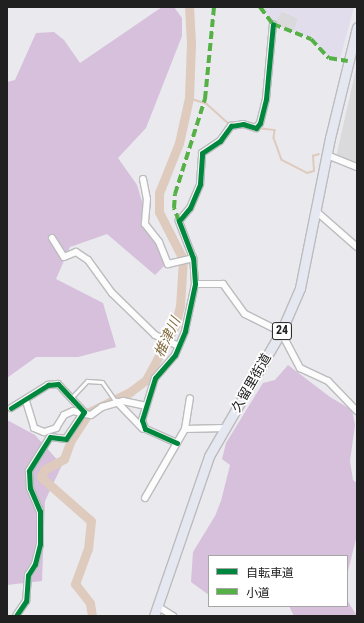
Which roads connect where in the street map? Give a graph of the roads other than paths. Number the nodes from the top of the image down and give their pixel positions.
1 (273, 24) dead end
2 (357, 27) edge
3 (327, 155) junction
4 (357, 167) edge
5 (143, 178) dead end
6 (317, 212) junction
7 (52, 238) dead end
8 (357, 247) edge
9 (193, 258) junction
10 (195, 284) junction
11 (281, 332) junction
12 (179, 346) junction
13 (72, 397) junction
14 (190, 398) dead end
15 (26, 401) junction
16 (116, 402) junction
17 (146, 406) junction
18 (11, 408) dead end
19 (357, 411) edge
20 (84, 412) junction
21 (225, 428) junction
22 (145, 429) junction
23 (185, 429) junction
24 (177, 443) junction
25 (145, 498) dead end
26 (157, 606) junction
27 (16, 616) edge
28 (154, 616) edge
29 (173, 616) edge

1 - 9 street
2 - 3 main road, 久留里街道 / 24
3 - 4 street
3 - 6 main road, 久留里街道 / 24
5 - 9 street
6 - 8 street
6 - 11 main road, 久留里街道 / 24
7 - 12 street
9 - 10 street
10 - 11 street
10 - 12 street
11 - 19 street
11 - 21 main road, 久留里街道 / 24
12 - 17 street
13 - 15 street
13 - 16 lane
13 - 20 street
14 - 23 street
15 - 18 street
15 - 20 street
16 - 17 street
16 - 20 street
16 - 22 street
17 - 22 street
20 - 27 street
21 - 23 street
21 - 26 main road, 久留里街道 / 24
22 - 24 street
23 - 24 street
24 - 25 street
26 - 28 main road, 久留里街道 / 24
26 - 29 street

